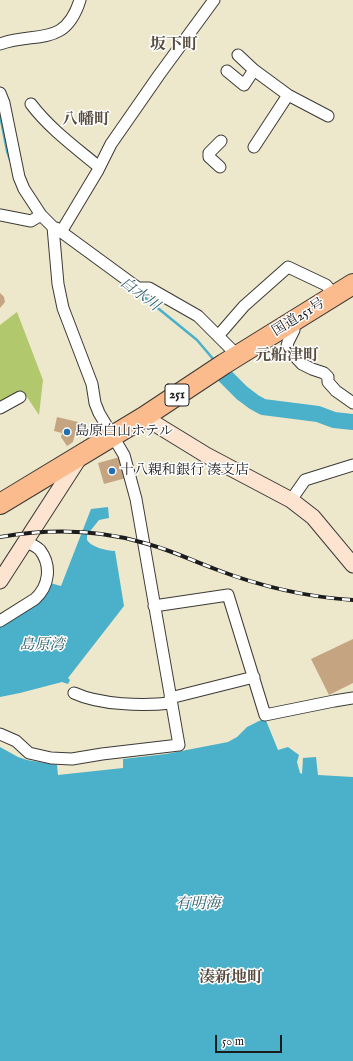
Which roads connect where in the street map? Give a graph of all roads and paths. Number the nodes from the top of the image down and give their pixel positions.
1 (80, 0) edge
2 (214, 0) edge
3 (0, 44) edge
4 (238, 55) dead end
5 (254, 70) junction
6 (227, 71) dead end
7 (0, 93) edge
8 (288, 96) junction
9 (31, 104) dead end
10 (328, 116) dead end
11 (222, 141) dead end
12 (254, 147) dead end
13 (99, 167) junction
14 (220, 167) dead end
15 (0, 215) edge
16 (40, 215) junction
17 (56, 230) junction
18 (353, 284) edge
19 (334, 296) junction
20 (293, 321) junction
21 (218, 336) junction
22 (238, 356) junction
23 (20, 396) dead end
24 (353, 403) edge
25 (0, 408) edge
26 (144, 417) junction
27 (113, 436) junction
28 (80, 456) junction
29 (353, 465) edge
30 (291, 500) junction
31 (0, 504) edge
32 (26, 542) junction
33 (353, 565) edge
34 (0, 581) edge
35 (154, 606) junction
36 (0, 621) edge
37 (254, 677) junction
38 (74, 693) dead end
39 (353, 698) edge
40 (171, 701) junction
41 (0, 734) edge

1 - 3 street
2 - 13 street
4 - 5 street
5 - 6 street
5 - 8 street
7 - 16 street
8 - 10 street
8 - 12 street
9 - 13 street
11 - 14 street
13 - 17 street
15 - 16 street
16 - 17 street
17 - 21 street
17 - 27 street
18 - 19 highway, 国道251号 / 251
19 - 20 highway, 国道251号 / 251
19 - 21 street
20 - 22 highway, 国道251号 / 251
20 - 24 street
21 - 22 street
22 - 26 highway, 国道251号 / 251
23 - 25 street
26 - 27 highway, 国道251号 / 251
26 - 30 main road
27 - 28 highway, 国道251号 / 251
27 - 35 street
28 - 31 highway, 国道251号 / 251
28 - 32 main road
29 - 30 street
30 - 33 main road
32 - 34 main road
32 - 36 street
35 - 37 street
35 - 40 street
37 - 39 street
37 - 40 street
38 - 40 street
40 - 41 street

